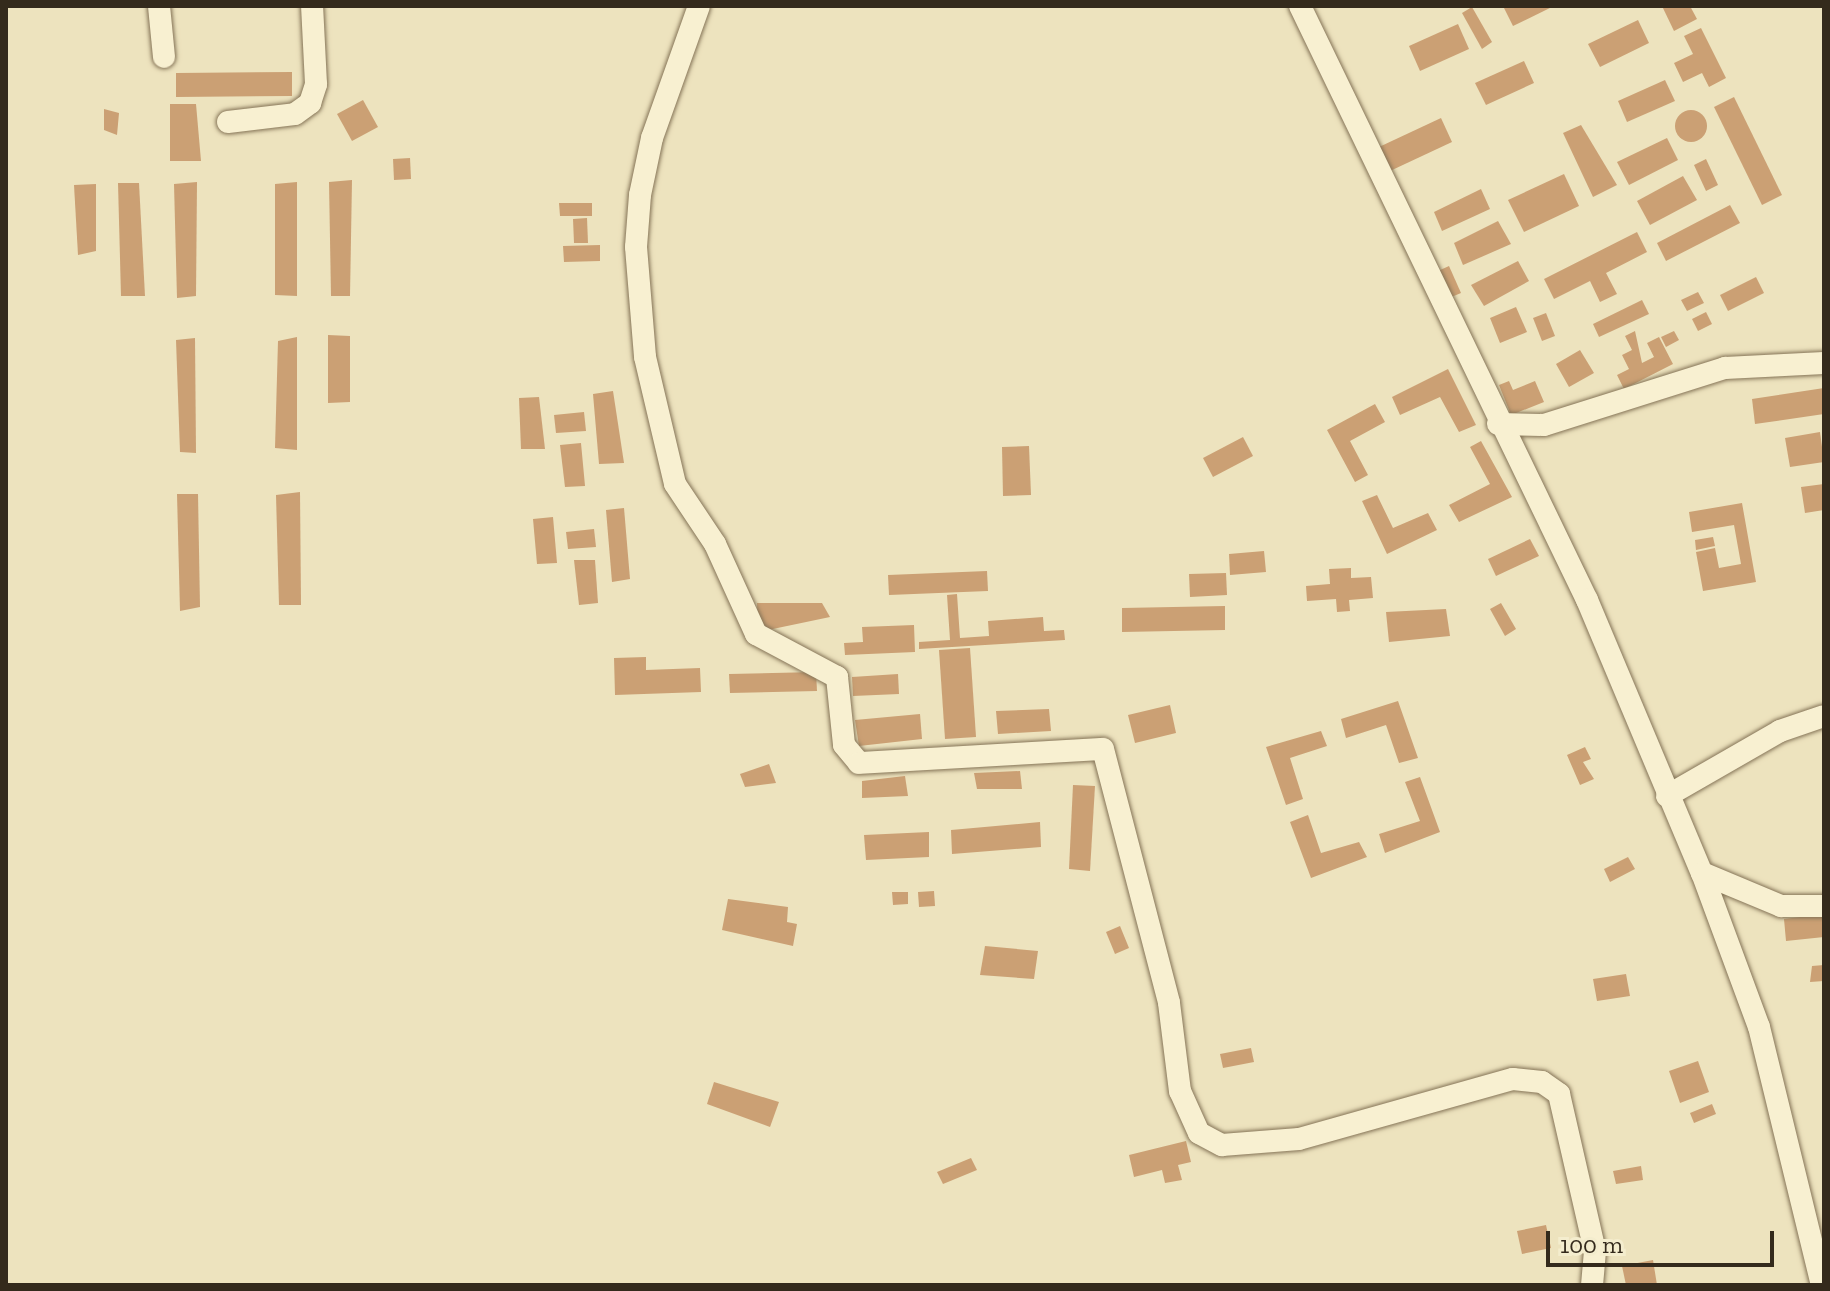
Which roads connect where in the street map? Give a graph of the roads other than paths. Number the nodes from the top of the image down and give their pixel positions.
1 (159, 6) edge
2 (312, 6) edge
3 (699, 6) edge
4 (1300, 6) edge
5 (164, 57) dead end
6 (228, 122) dead end
7 (1824, 363) edge
8 (1498, 424) junction
9 (1824, 716) edge
10 (1667, 796) junction
11 (1702, 873) junction
12 (1824, 906) edge
13 (1592, 1285) edge
14 (1822, 1285) edge

1 - 5 street
2 - 6 street
3 - 13 street
4 - 8 street
7 - 8 street
8 - 10 street
9 - 10 street
10 - 11 street
11 - 12 street
11 - 14 street

